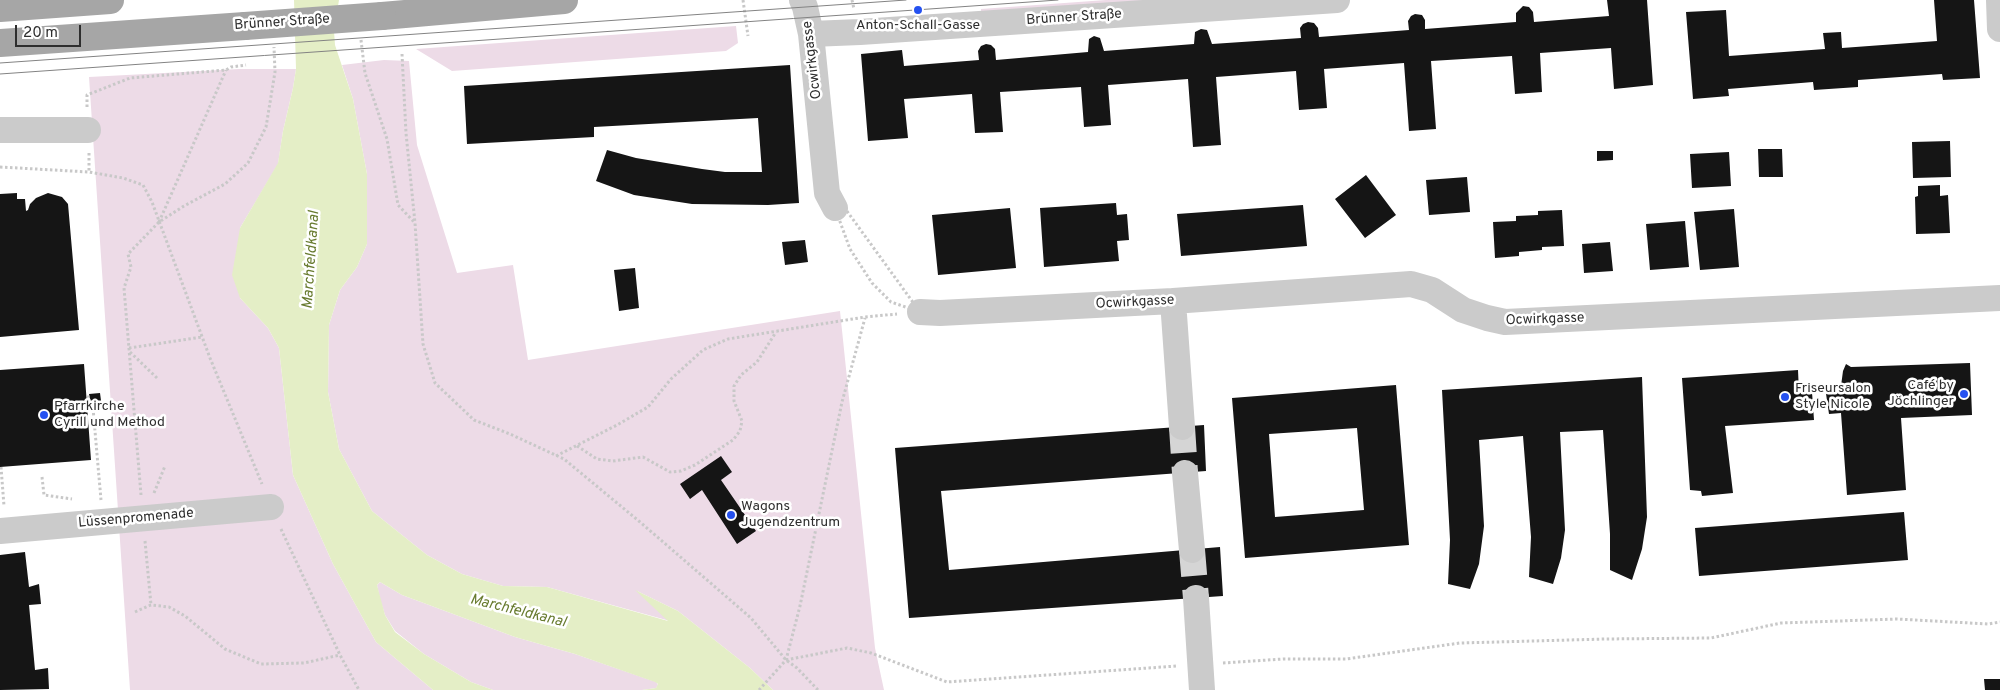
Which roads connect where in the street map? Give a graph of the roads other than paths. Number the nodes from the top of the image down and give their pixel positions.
1 (110, 0) edge
2 (564, 0) edge
3 (802, 0) edge
4 (1337, 0) edge
5 (1999, 0) edge
6 (0, 8) edge
7 (2000, 29) edge
8 (811, 34) junction
9 (0, 44) edge
10 (0, 130) edge
11 (88, 130) road end
12 (835, 208) road end
13 (2000, 298) edge
14 (1172, 301) junction
15 (911, 313) road end
16 (1182, 427) tunnel mouth
17 (1185, 473) tunnel mouth
18 (271, 507) road end
19 (3, 523) edge
20 (1192, 550) tunnel mouth
21 (1196, 598) tunnel mouth
22 (1201, 677) edge

1 - 6 main road
2 - 9 main road, Brünner Straße, bridge
3 - 8 street, Ocwirkgasse
4 - 8 street, Brünner Straße
5 - 7 street
8 - 12 street, Ocwirkgasse
10 - 11 street
13 - 14 street, Ocwirkgasse
14 - 15 street, Ocwirkgasse
14 - 16 street
17 - 20 street
18 - 19 street, Lüssenpromenade
21 - 22 street

